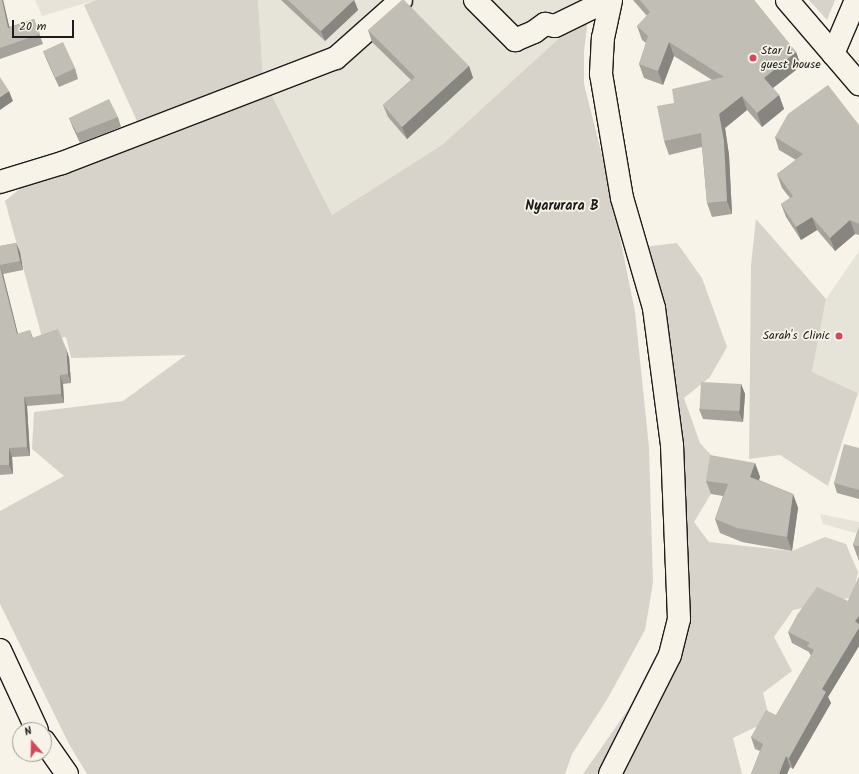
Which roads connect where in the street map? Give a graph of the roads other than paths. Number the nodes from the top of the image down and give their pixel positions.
1 (401, 0) edge
2 (475, 0) edge
3 (610, 0) edge
4 (786, 0) edge
5 (856, 0) edge
6 (833, 54) junction
7 (859, 84) edge
8 (0, 182) edge
9 (0, 650) edge
10 (33, 722) edge
11 (52, 753) edge
12 (67, 774) edge
13 (610, 774) edge

1 - 8 street
2 - 3 street
3 - 13 street
4 - 6 street
5 - 6 street
6 - 7 street
9 - 10 street
11 - 12 street

